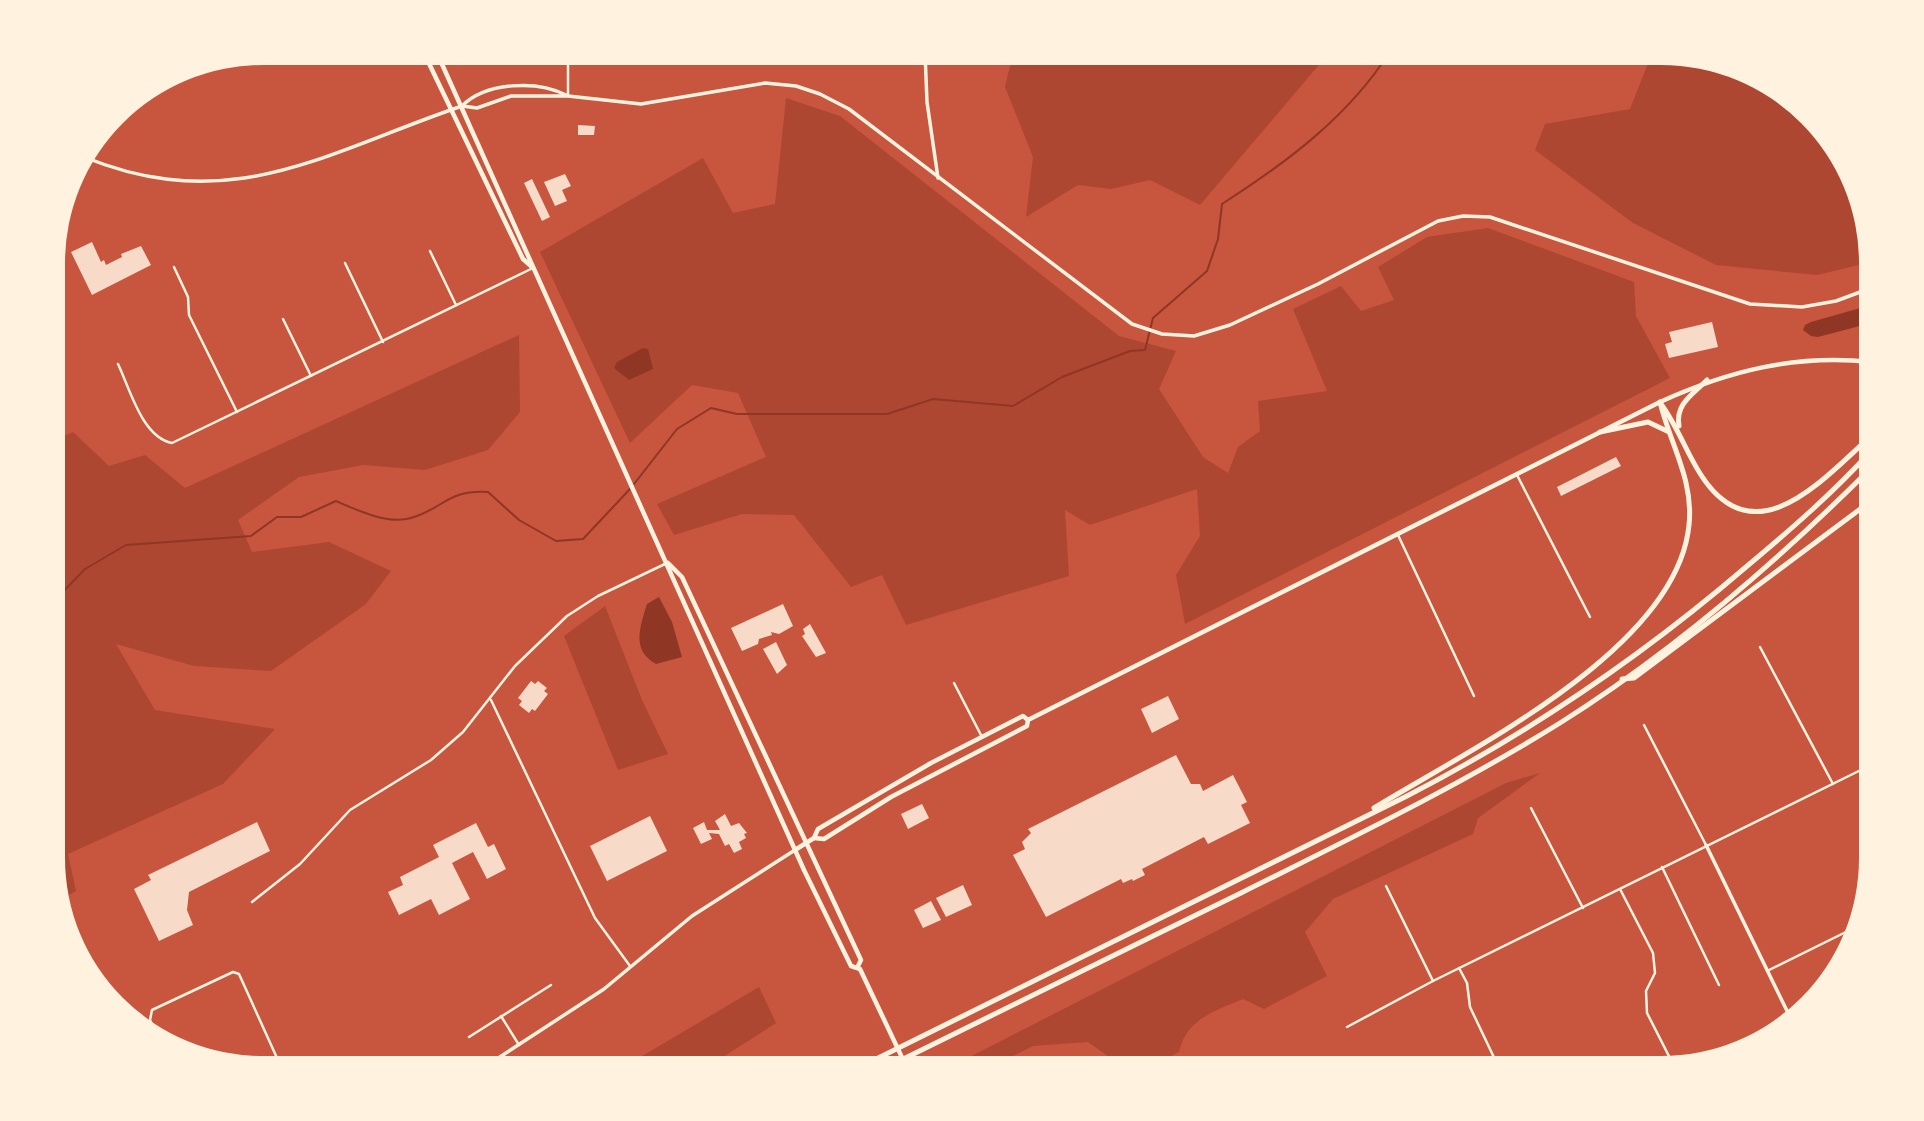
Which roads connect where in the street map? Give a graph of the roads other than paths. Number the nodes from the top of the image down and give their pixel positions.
1 (431, 65) edge
2 (444, 65) edge
3 (568, 65) edge
4 (926, 65) edge
5 (568, 96) junction
6 (462, 106) junction
7 (451, 110) junction
8 (93, 160) edge
9 (938, 178) junction
10 (430, 251) dead end
11 (345, 263) dead end
12 (174, 267) dead end
13 (533, 268) junction
14 (1859, 292) edge
15 (457, 305) junction
16 (283, 319) dead end
17 (383, 342) junction
18 (1859, 361) edge
19 (118, 364) dead end
20 (311, 376) junction
21 (1707, 380) junction
22 (1660, 402) junction
23 (237, 412) junction
24 (1600, 432) junction
25 (1680, 433) junction
26 (1669, 434) junction
27 (1859, 447) edge
28 (1859, 462) edge
29 (1517, 475) junction
30 (1859, 479) edge
31 (1859, 510) edge
32 (1397, 534) junction
33 (667, 563) junction
34 (1590, 617) dead end
35 (1759, 647) dead end
36 (1622, 679) junction
37 (954, 683) dead end
38 (1474, 696) dead end
39 (491, 699) junction
40 (1028, 720) junction
41 (1644, 725) dead end
42 (982, 737) junction
43 (1859, 771) edge
44 (1833, 784) junction
45 (1531, 808) dead end
46 (1350, 822) junction
47 (814, 838) junction
48 (806, 844) junction
49 (1706, 845) junction
50 (795, 850) junction
51 (1662, 867) junction
52 (1385, 886) dead end
53 (1620, 889) junction
54 (252, 902) dead end
55 (1583, 908) junction
56 (1845, 933) edge
57 (630, 966) junction
58 (858, 967) junction
59 (1460, 968) junction
60 (1767, 971) junction
61 (1433, 981) junction
62 (551, 985) dead end
63 (1719, 985) dead end
64 (1787, 1011) edge
65 (502, 1016) junction
66 (150, 1021) edge
67 (1347, 1027) dead end
68 (468, 1037) dead end
69 (519, 1045) junction
70 (276, 1056) edge
71 (502, 1056) edge
72 (882, 1056) edge
73 (902, 1056) edge
74 (909, 1056) edge
75 (1493, 1056) edge
76 (1668, 1056) edge

1 - 7 main road
2 - 6 main road
3 - 5 street
4 - 9 street
5 - 6 street
5 - 6 street
5 - 9 street
6 - 7 street
6 - 13 main road
7 - 8 street
7 - 13 main road
9 - 14 street
10 - 15 street
11 - 17 street
12 - 23 street
13 - 15 street
13 - 33 main road
15 - 17 street
16 - 20 street
17 - 20 street
18 - 21 main road
19 - 23 street
20 - 23 street
21 - 22 main road
21 - 25 highway
22 - 24 main road
22 - 25 highway
22 - 26 highway
24 - 26 highway
24 - 29 main road
25 - 27 highway
26 - 46 highway
28 - 46 highway
29 - 32 main road
29 - 34 street
30 - 36 highway
31 - 36 highway
32 - 38 street
32 - 40 main road
33 - 39 street
33 - 48 main road
33 - 50 main road
35 - 44 street
36 - 74 highway
37 - 42 street
39 - 54 street
39 - 57 street
40 - 42 main road
40 - 47 main road
41 - 49 street
42 - 47 main road
43 - 44 street
44 - 49 street
45 - 55 street
46 - 72 highway
47 - 48 main road
48 - 50 main road
48 - 58 main road
49 - 51 street
49 - 60 street
50 - 57 street
50 - 58 main road
51 - 53 street
51 - 63 street
52 - 61 street
53 - 55 street
53 - 76 street
55 - 59 street
56 - 60 street
57 - 69 street
58 - 73 main road
59 - 61 street
59 - 75 street
60 - 64 street
61 - 67 street
62 - 65 street
65 - 68 street
65 - 69 street
66 - 70 street
69 - 71 street

